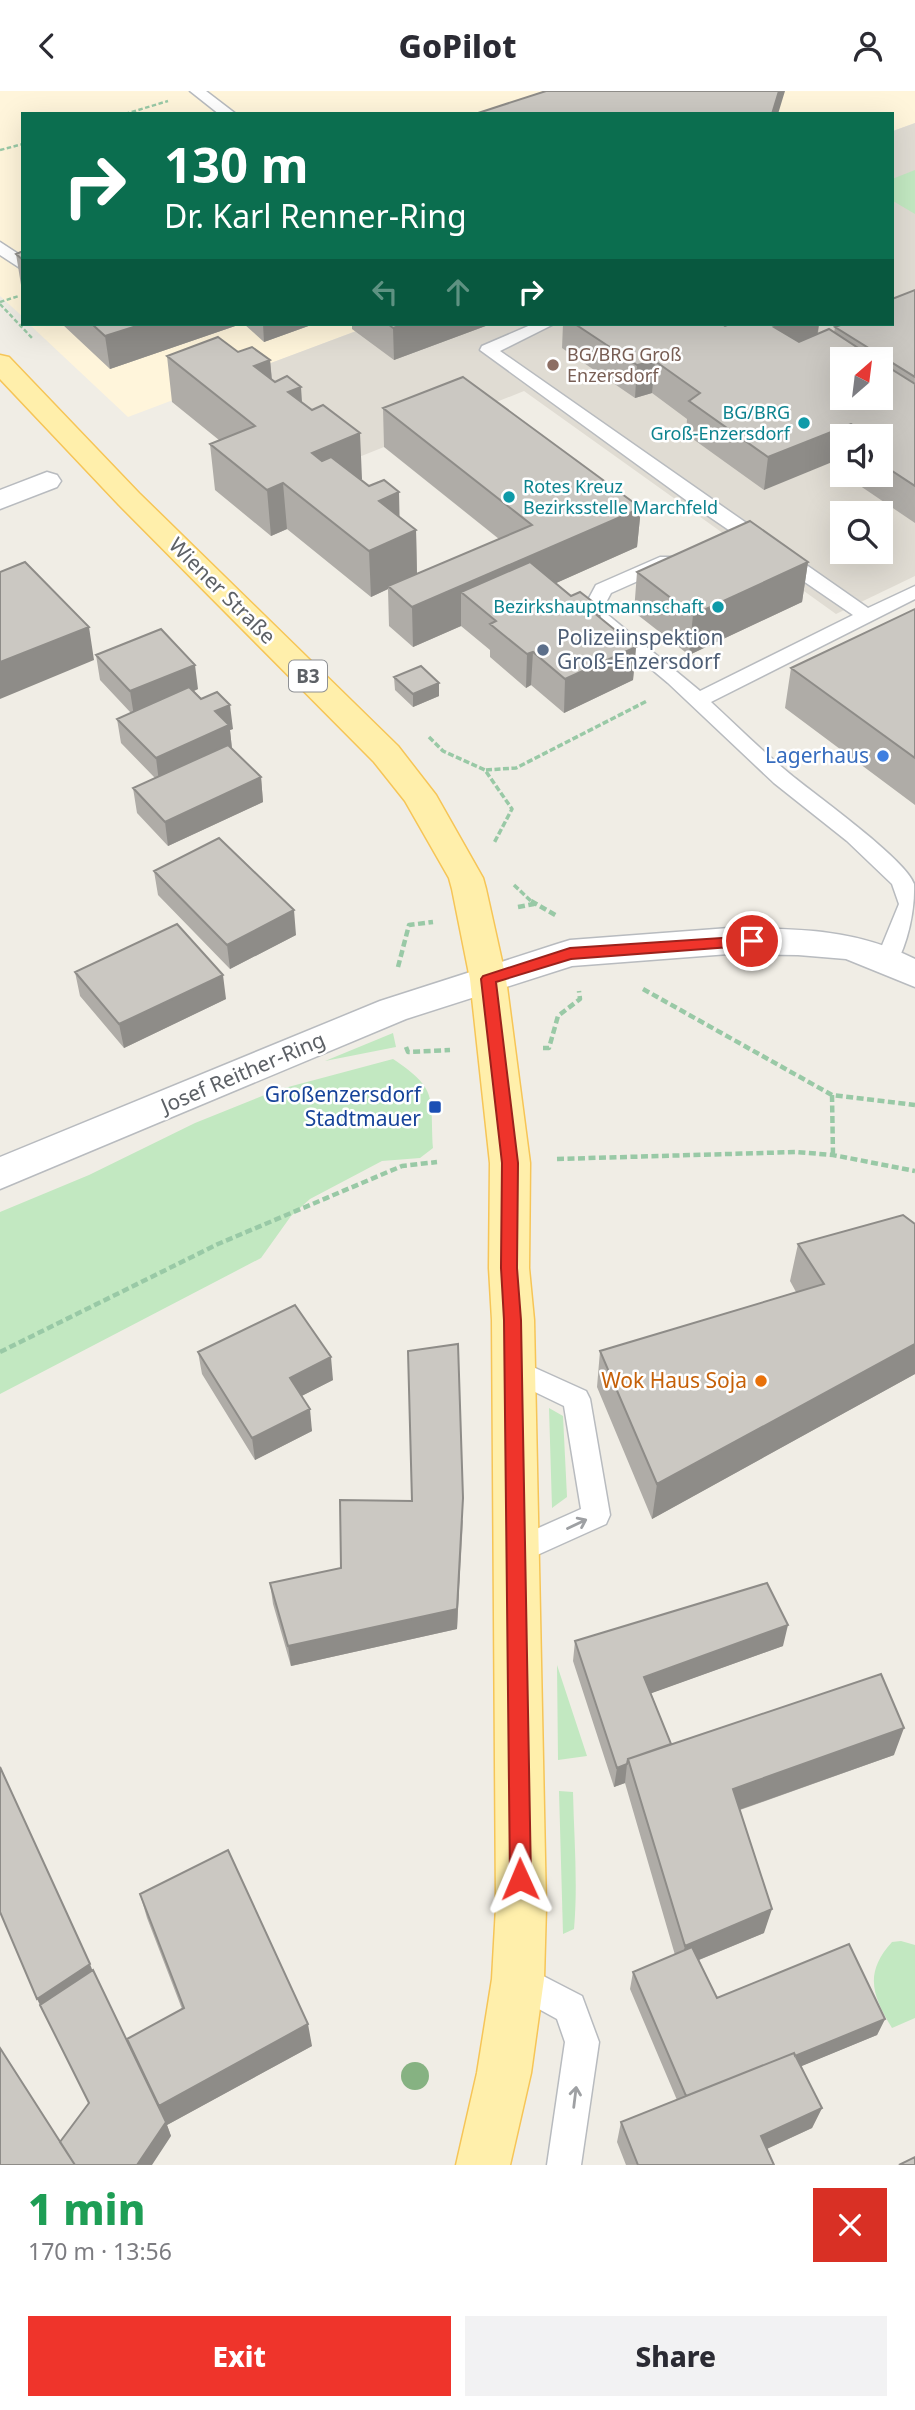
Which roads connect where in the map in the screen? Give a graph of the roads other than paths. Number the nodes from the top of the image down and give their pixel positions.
1 (198, 92) edge
2 (226, 112) edge
3 (0, 247) edge
4 (21, 263) edge
5 (21, 266) edge
6 (0, 273) edge
7 (542, 326) edge
8 (0, 363) edge
9 (47, 481) dead end
10 (0, 500) edge
11 (681, 555) edge
12 (915, 592) edge
13 (867, 616) junction
14 (698, 700) junction
15 (901, 967) edge
16 (488, 979) junction
17 (0, 1174) edge
18 (513, 1369) junction
19 (515, 1552) junction
20 (518, 1979) junction
21 (566, 2159) edge
22 (483, 2165) edge

1 - 2 lane
3 - 4 lane
5 - 6 lane
7 - 13 lane
8 - 16 main road, Wiener Straße / B3
9 - 10 street
11 - 14 lane
12 - 13 lane
13 - 14 lane
14 - 15 lane
15 - 16 street, Josef Reither-Ring
16 - 17 street, Josef Reither-Ring
16 - 18 main road, Wiener Straße / B3
18 - 19 main road, Wiener Straße / B3
19 -> 18 lane
19 - 20 main road, Wiener Straße / B3
21 -> 20 lane
20 - 22 main road, Wiener Straße / B3

